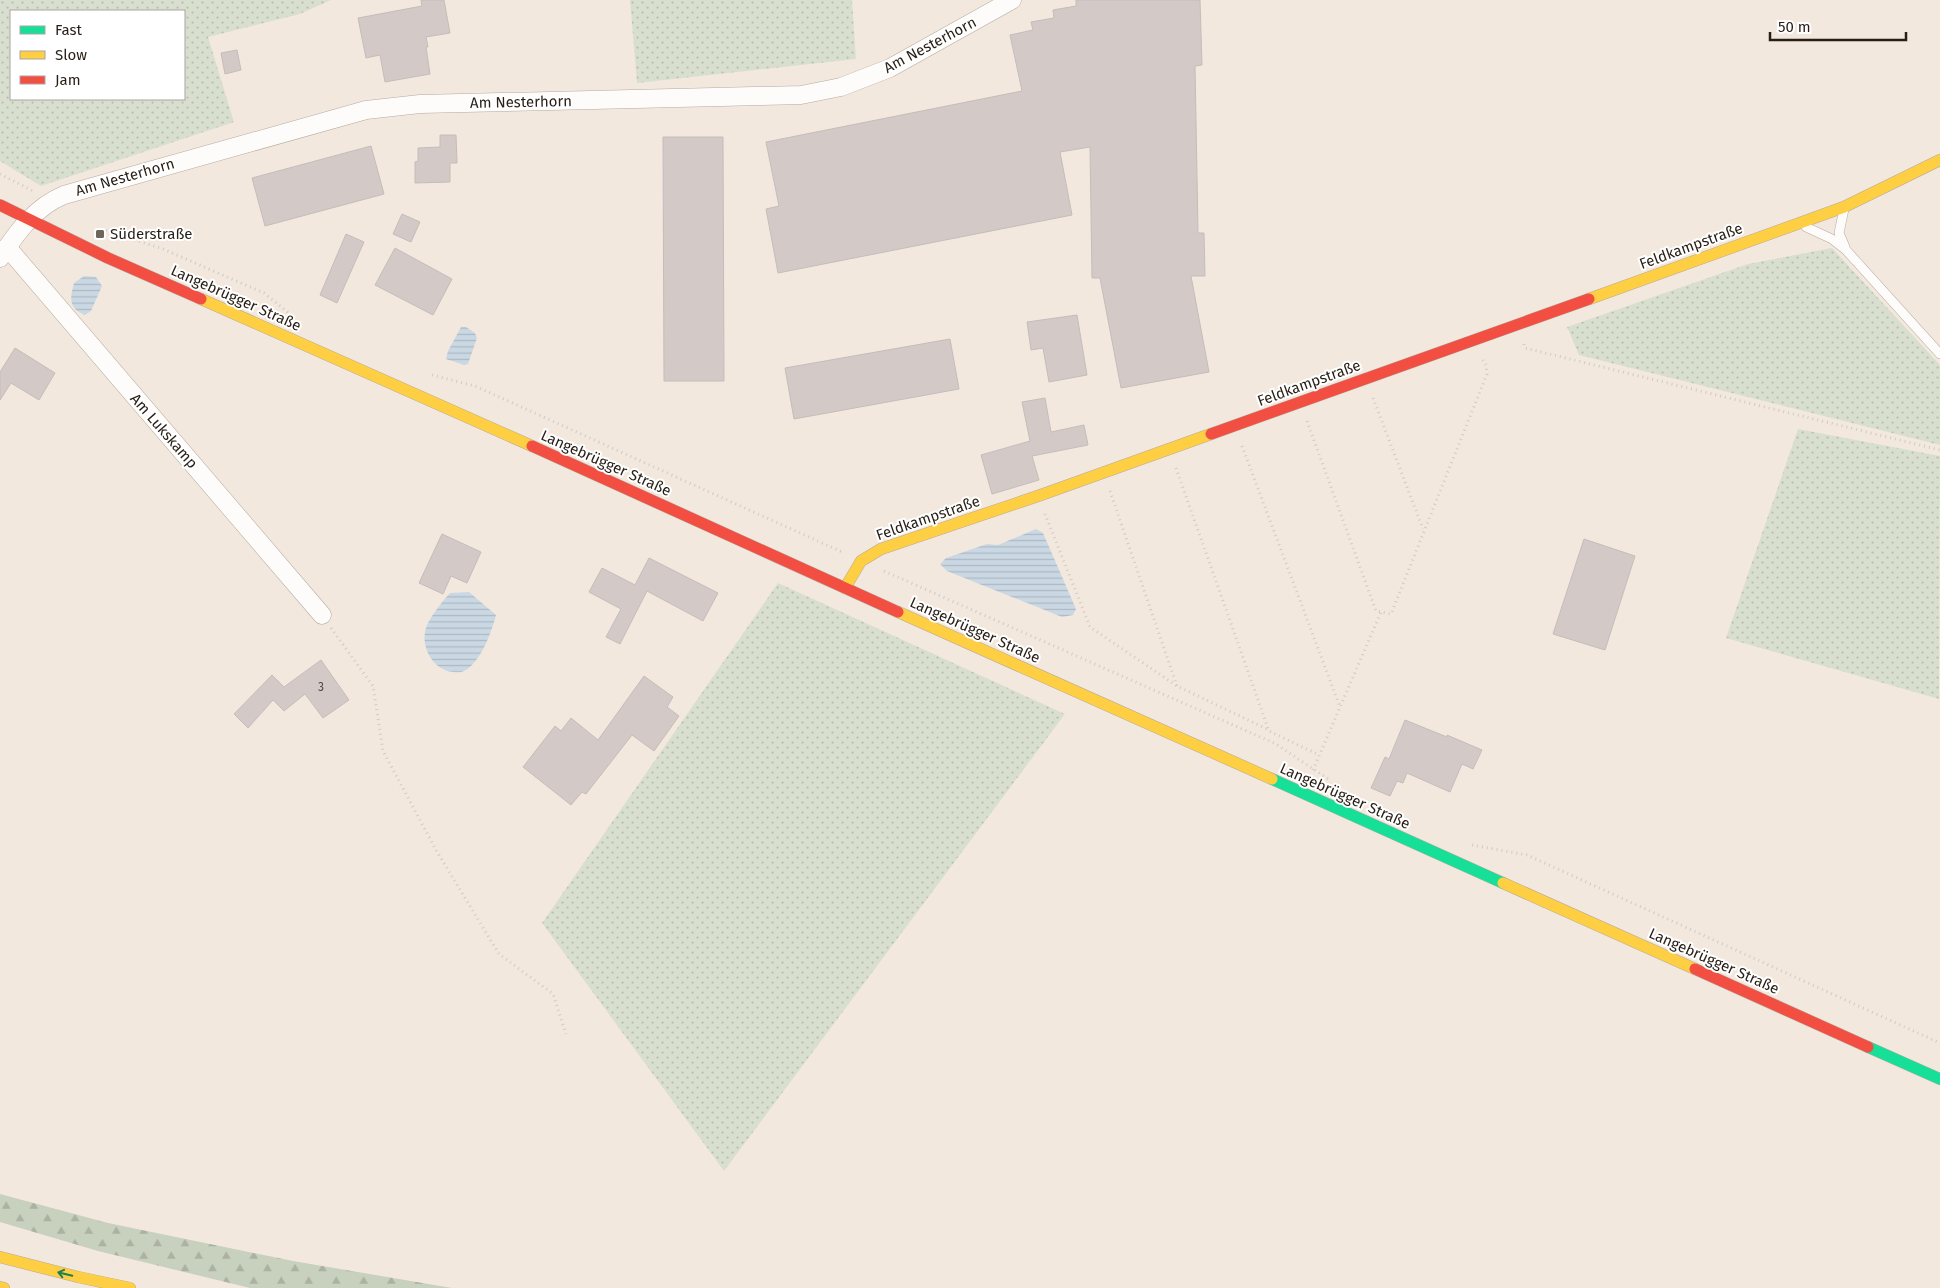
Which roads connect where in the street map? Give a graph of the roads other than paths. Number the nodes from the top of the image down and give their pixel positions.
1 (1012, 0) edge
2 (1940, 160) edge
3 (0, 205) edge
4 (1844, 207) junction
5 (28, 220) junction
6 (1798, 224) junction
7 (1846, 250) junction
8 (4, 253) edge
9 (1940, 354) edge
10 (845, 588) junction
11 (322, 615) road end
12 (1940, 1079) edge
13 (0, 1257) edge
14 (0, 1287) edge
15 (4, 1288) edge
16 (130, 1288) edge

1 - 5 street, Am Nesterhorn
2 - 4 main road, Feldkampstraße
3 - 5 main road, Langebrügger Straße
4 - 6 main road, Feldkampstraße
4 - 7 lane
5 - 8 street
5 - 10 main road, Langebrügger Straße
6 - 7 lane
6 - 10 main road, Feldkampstraße
7 - 9 lane
8 - 11 street, Am Lukskamp
10 - 12 main road, Langebrügger Straße
16 -> 13 main road
14 - 15 main road

